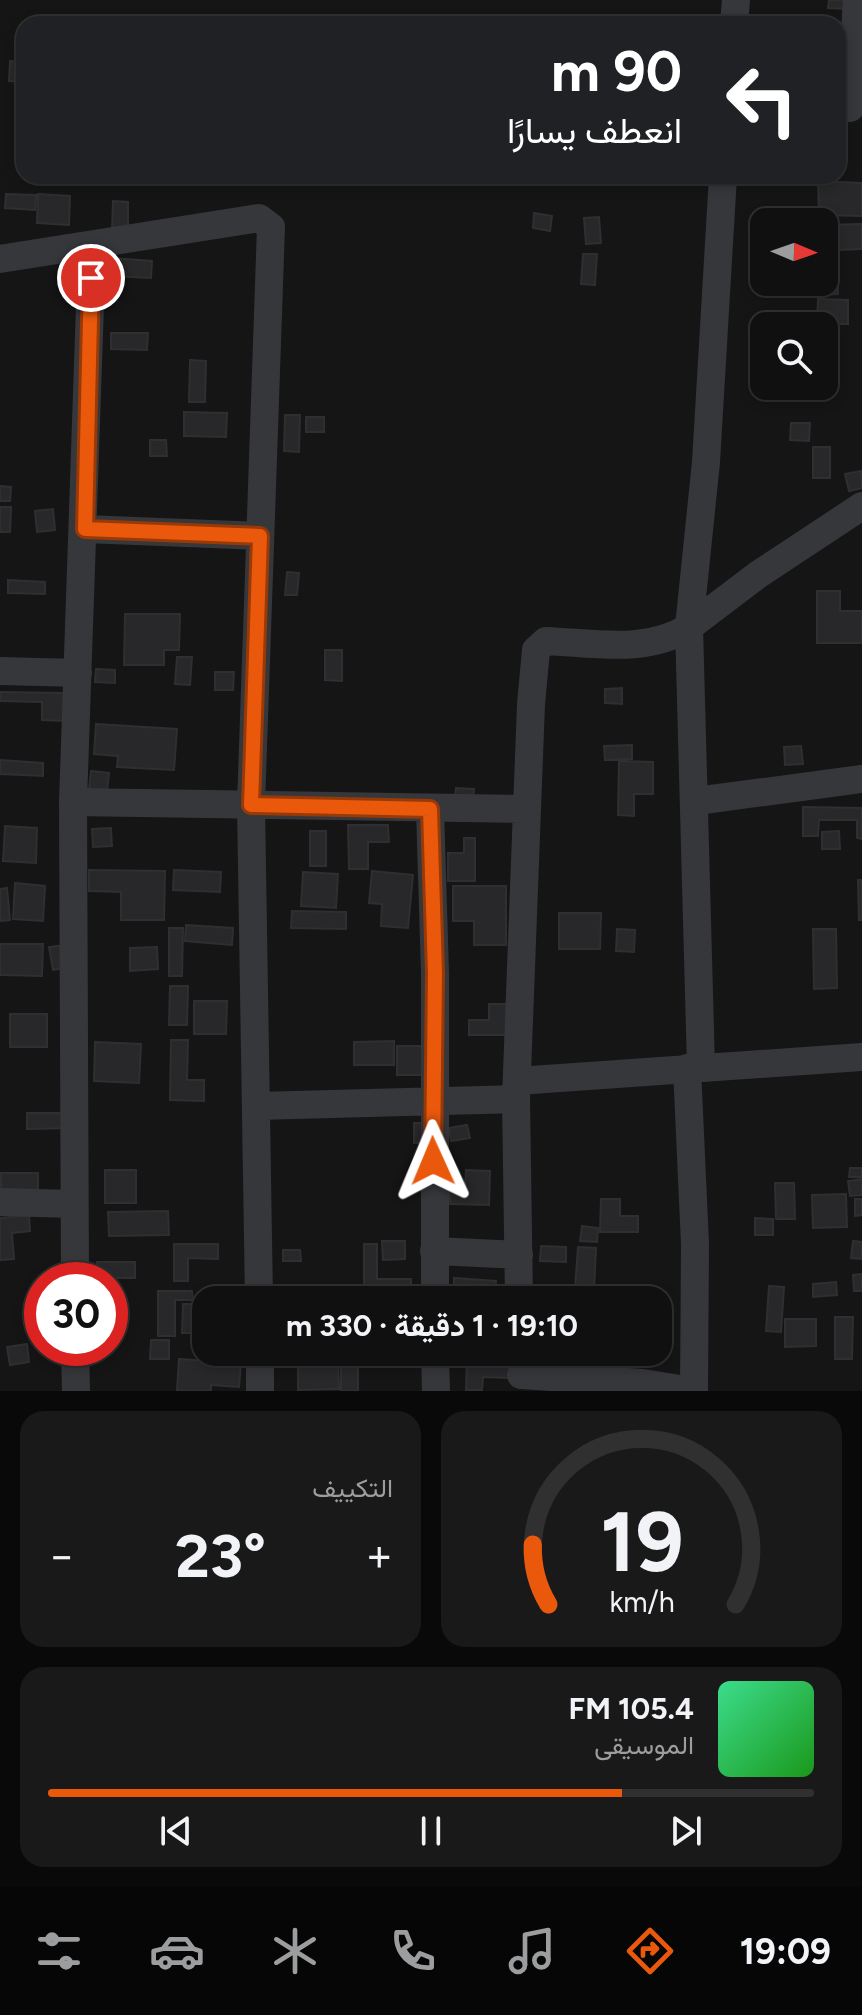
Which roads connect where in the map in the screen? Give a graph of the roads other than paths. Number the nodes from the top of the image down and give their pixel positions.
1 (857, 0) edge
2 (850, 108) edge
3 (728, 184) edge
4 (92, 247) junction
5 (0, 259) edge
6 (862, 506) edge
7 (85, 529) junction
8 (260, 536) junction
9 (689, 627) junction
10 (0, 671) edge
11 (78, 673) junction
12 (862, 779) edge
13 (696, 801) junction
14 (73, 802) junction
15 (251, 805) junction
16 (430, 809) junction
17 (526, 809) junction
18 (862, 1057) edge
19 (694, 1067) junction
20 (516, 1090) junction
21 (432, 1100) junction
22 (256, 1106) junction
23 (0, 1202) edge
24 (74, 1204) junction
25 (434, 1251) junction
26 (519, 1255) junction
27 (75, 1262) edge
28 (259, 1286) edge
29 (435, 1286) edge
30 (519, 1286) edge
31 (75, 1366) edge
32 (260, 1366) edge
33 (435, 1366) edge
34 (520, 1373) edge
35 (643, 1387) edge
36 (76, 1391) edge
37 (260, 1391) edge
38 (436, 1391) edge
39 (693, 1391) edge

1 - 2 street
3 - 9 street
4 - 5 street
4 - 7 street
4 - 8 street
6 - 9 street
7 - 8 street
7 - 11 street
8 - 15 street
9 - 13 street
9 - 17 street
10 - 11 street
11 - 14 street
12 - 13 street
13 - 19 street
14 - 15 street
14 - 24 street
15 - 16 street
15 - 22 street
16 - 17 street
16 - 21 street
17 - 20 street
18 - 19 street
19 - 20 street
19 - 39 street
20 - 21 street
20 - 26 street
21 - 22 street
21 - 25 street
22 - 28 street
23 - 24 street
24 - 27 street
25 - 26 street
25 - 29 street
26 - 30 street
31 - 36 street
32 - 37 street
33 - 38 street
34 - 35 street
35 - 39 street

